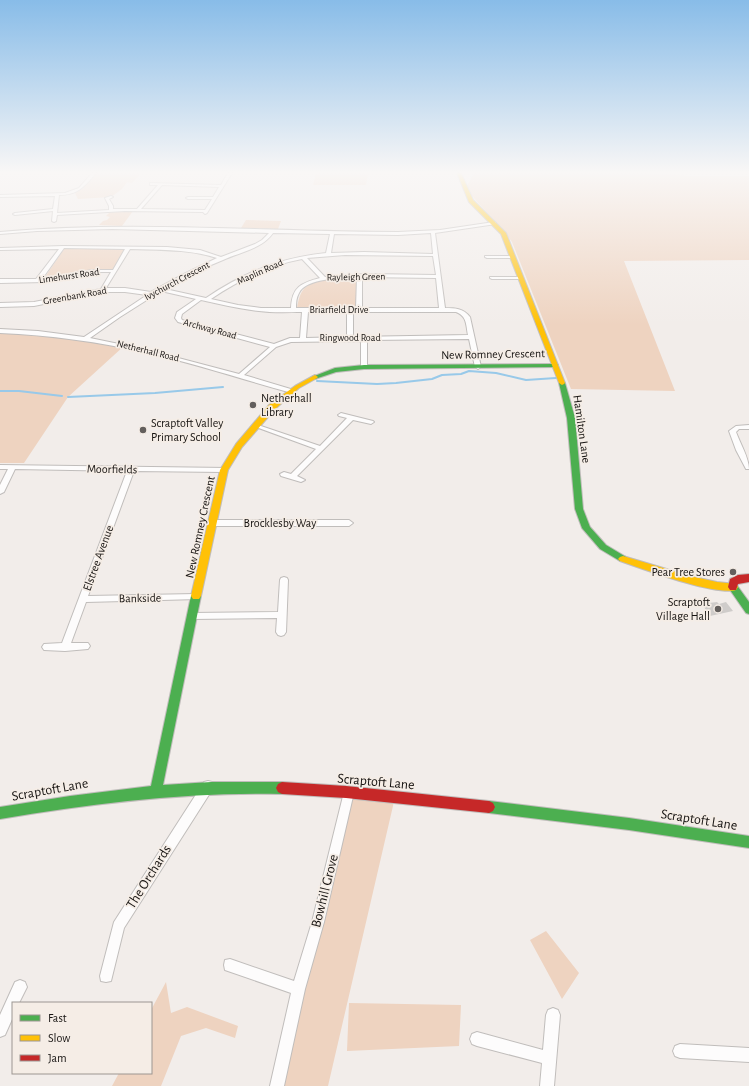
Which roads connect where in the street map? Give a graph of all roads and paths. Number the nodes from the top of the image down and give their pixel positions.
1 (494, 223) edge
2 (489, 224) edge
3 (272, 232) junction
4 (433, 232) junction
5 (0, 233) edge
6 (332, 233) junction
7 (63, 246) junction
8 (0, 248) edge
9 (129, 248) junction
10 (328, 254) junction
11 (436, 256) junction
12 (513, 256) junction
13 (303, 257) junction
14 (487, 257) dead end
15 (221, 258) junction
16 (115, 271) junction
17 (360, 276) junction
18 (323, 278) junction
19 (439, 278) junction
20 (492, 278) dead end
21 (521, 278) junction
22 (38, 280) junction
23 (0, 281) edge
24 (160, 289) junction
25 (103, 290) junction
26 (150, 294) junction
27 (200, 298) junction
28 (206, 300) junction
29 (0, 305) edge
30 (442, 309) junction
31 (293, 310) junction
32 (305, 310) junction
33 (350, 310) junction
34 (359, 310) junction
35 (0, 331) edge
36 (472, 337) junction
37 (86, 338) junction
38 (350, 338) junction
39 (364, 338) junction
40 (303, 339) junction
41 (274, 346) junction
42 (556, 366) junction
43 (364, 367) junction
44 (478, 367) junction
45 (240, 376) junction
46 (292, 391) junction
47 (341, 415) dead end
48 (352, 417) junction
49 (371, 422) dead end
50 (256, 426) junction
51 (749, 427) edge
52 (320, 448) junction
53 (0, 467) edge
54 (14, 467) junction
55 (749, 467) edge
56 (131, 469) junction
57 (224, 470) junction
58 (284, 474) dead end
59 (292, 477) junction
60 (301, 480) dead end
61 (0, 492) edge
62 (212, 523) junction
63 (349, 523) dead end
64 (749, 578) edge
65 (284, 580) dead end
66 (733, 587) junction
67 (196, 597) junction
68 (83, 599) junction
69 (749, 610) edge
70 (282, 615) junction
71 (192, 616) junction
72 (281, 632) dead end
73 (85, 646) dead end
74 (47, 647) dead end
75 (65, 647) junction
76 (208, 786) junction
77 (156, 790) junction
78 (349, 792) junction
79 (0, 813) edge
80 (749, 842) edge
81 (230, 965) dead end
82 (106, 976) dead end
83 (20, 987) dead end
84 (298, 989) junction
85 (13, 1002) edge
86 (12, 1004) edge
87 (553, 1015) dead end
88 (0, 1030) edge
89 (477, 1039) dead end
90 (680, 1051) dead end
91 (749, 1055) edge
92 (548, 1058) junction
93 (278, 1086) edge
94 (547, 1086) edge

1 - 12 street, Hamilton Lane
2 - 4 street
3 - 5 street
3 - 6 street
3 - 15 street, Ivychurch Crescent
4 - 6 street
4 - 11 street
6 - 10 street
7 - 8 street
7 - 9 street
7 - 22 street
9 - 15 street
9 - 16 street
10 - 11 street, Maplin Road
10 - 13 street, Maplin Road
11 - 19 street
12 - 14 street
12 - 21 street, Hamilton Lane
13 - 18 street
13 - 28 street, Maplin Road
15 - 24 street, Ivychurch Crescent
16 - 22 street, Limehurst Road
16 - 25 street
17 - 18 street, Rayleigh Green
17 - 19 street, Rayleigh Green
17 - 34 street
18 - 31 street, Rayleigh Green
19 - 30 street
20 - 21 street
21 - 42 street, Hamilton Lane
22 - 23 street, Limehurst Road
24 - 26 street, Ivychurch Crescent
24 - 27 street, Briarfield Drive
25 - 26 street, Greenbank Road
25 - 29 street, Greenbank Road
26 - 37 street, Ivychurch Crescent
27 - 28 street, Briarfield Drive
27 - 41 street, Archway Road
28 - 31 street, Briarfield Drive
30 - 34 street, Briarfield Drive
30 - 36 street, Briarfield Drive
31 - 32 street, Briarfield Drive
32 - 33 street, Briarfield Drive
32 - 40 street
33 - 34 street, Briarfield Drive
33 - 38 street
35 - 37 street, Netherhall Road
36 - 39 street, Ringwood Road
36 - 44 street, Briarfield Drive
37 - 45 street, Netherhall Road
38 - 39 street, Ringwood Road
38 - 40 street, Ringwood Road
39 - 43 street
40 - 41 street, Ringwood Road
41 - 45 street, Ringwood Road
42 - 44 street, New Romney Crescent
42 - 66 street, Hamilton Lane
43 - 44 street, New Romney Crescent
43 - 46 street, New Romney Crescent
45 - 46 street, Netherhall Road
46 - 50 street, New Romney Crescent
47 - 48 street
48 - 49 street
48 - 52 street
50 - 52 street
50 - 57 street, New Romney Crescent
51 - 55 street
52 - 59 street
53 - 54 street, Moorfields
54 - 56 street, Moorfields
54 - 61 street
56 - 57 street, Moorfields
56 - 68 street, Elstree Avenue
57 - 62 street, New Romney Crescent
58 - 59 street
59 - 60 street
62 - 63 street, Brocklesby Way
62 - 67 street, New Romney Crescent
64 - 66 street
65 - 70 street
66 - 69 street
67 - 68 street, Bankside
67 - 71 street, New Romney Crescent
68 - 75 street, Elstree Avenue
70 - 71 street
70 - 72 street
71 - 77 street, New Romney Crescent
73 - 75 street
74 - 75 street
76 - 77 street, Scraptoft Lane
76 - 78 street, Scraptoft Lane
76 - 82 street, The Orchards
77 - 79 street, Scraptoft Lane
78 - 80 street, Scraptoft Lane
78 - 84 street, Bowhill Grove
81 - 84 street
83 - 85 street
84 - 93 street, Bowhill Grove
86 - 88 street
87 - 92 street
89 - 92 street
90 - 91 street
92 - 94 street

